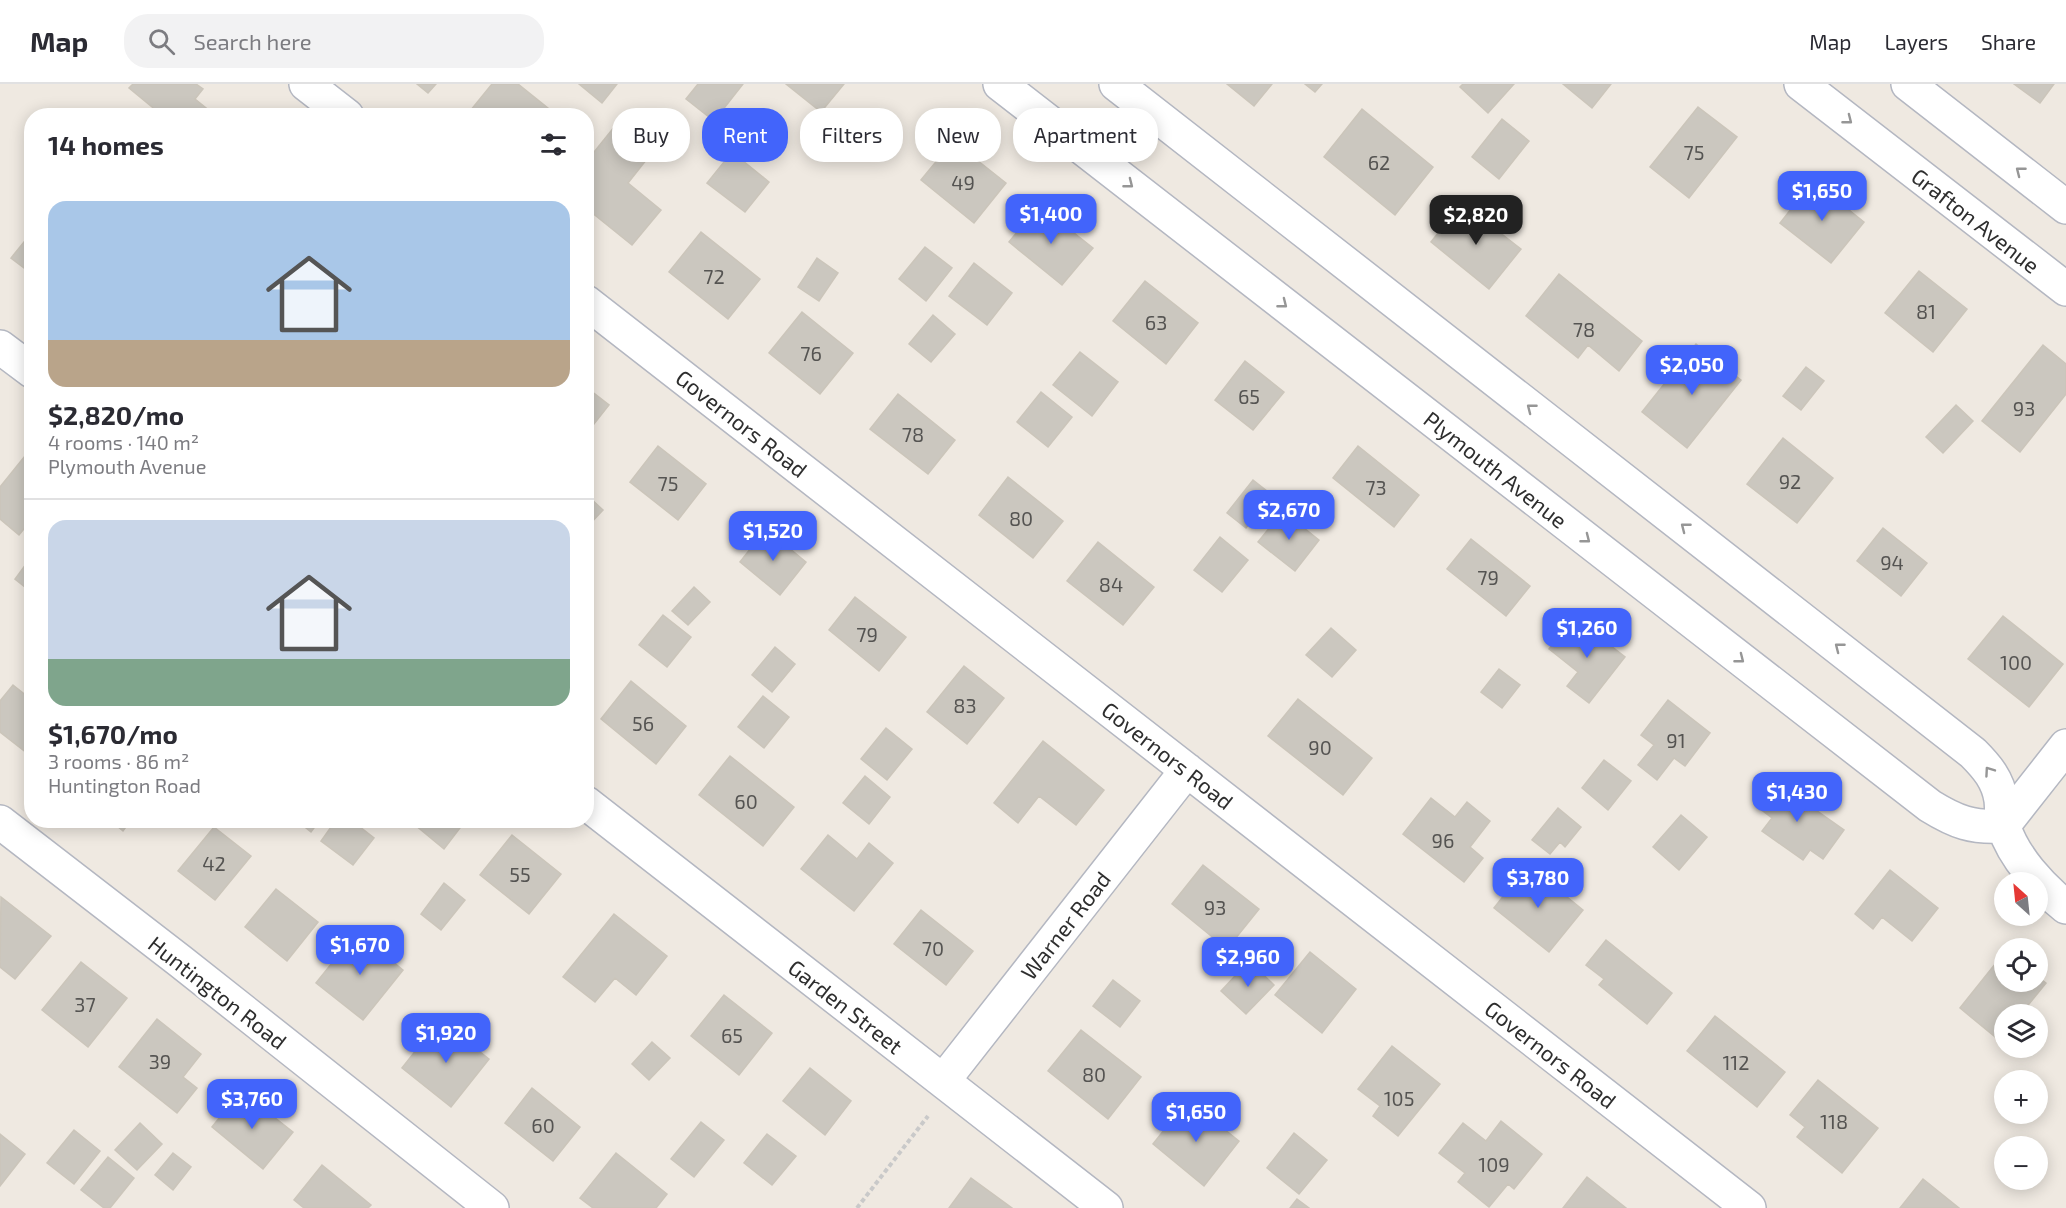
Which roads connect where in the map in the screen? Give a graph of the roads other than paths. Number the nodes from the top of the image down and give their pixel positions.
1 (306, 84) edge
2 (1000, 84) edge
3 (1116, 84) edge
4 (1802, 84) edge
5 (1908, 84) edge
6 (337, 108) edge
7 (2066, 207) edge
8 (2066, 289) edge
9 (594, 308) edge
10 (0, 347) edge
11 (24, 365) edge
12 (2066, 746) edge
13 (1187, 770) junction
14 (594, 809) edge
15 (0, 822) edge
16 (2003, 826) junction
17 (2066, 907) edge
18 (947, 1084) junction
19 (492, 1208) edge
20 (1106, 1208) edge
21 (1749, 1208) edge

1 - 6 street
2 -> 16 street, Plymouth Avenue
16 -> 3 street
4 -> 8 street, Grafton Avenue
7 -> 5 street
9 - 13 street, Governors Road
10 - 11 street
12 - 16 street
13 - 18 street, Warner Road
13 - 21 street, Governors Road
14 - 18 street, Garden Street
15 - 19 street, Huntington Road
16 - 17 street
18 - 20 street, Garden Street

